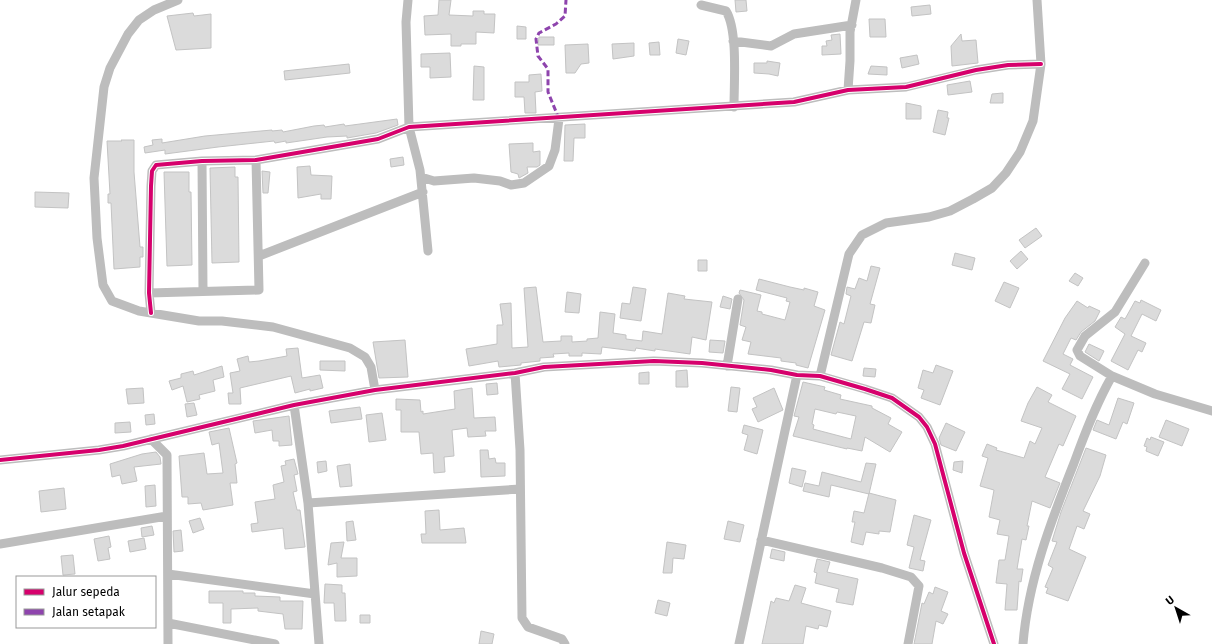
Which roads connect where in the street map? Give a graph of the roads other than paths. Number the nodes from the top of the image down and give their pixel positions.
1 (178, 0) edge
2 (408, 0) edge
3 (856, 0) edge
4 (1037, 0) edge
5 (701, 5) dead end
6 (852, 25) junction
7 (733, 41) junction
8 (1041, 64) junction
9 (848, 90) junction
10 (734, 107) junction
11 (559, 118) junction
12 (409, 127) junction
13 (256, 160) junction
14 (202, 161) junction
15 (421, 177) junction
16 (423, 192) junction
17 (428, 251) dead end
18 (259, 256) junction
19 (1145, 263) dead end
20 (203, 290) junction
21 (149, 293) junction
22 (738, 299) dead end
23 (151, 313) junction
24 (727, 366) junction
25 (515, 373) junction
26 (797, 376) junction
27 (820, 376) junction
28 (1112, 376) junction
29 (376, 390) junction
30 (294, 404) junction
31 (1212, 411) edge
32 (151, 439) junction
33 (0, 460) edge
34 (520, 489) junction
35 (308, 503) junction
36 (167, 516) junction
37 (761, 540) junction
38 (0, 544) edge
39 (168, 574) junction
40 (315, 594) junction
41 (168, 623) junction
42 (168, 644) edge
43 (275, 644) edge
44 (319, 644) edge
45 (565, 644) edge
46 (739, 644) edge
47 (908, 644) edge
48 (994, 644) edge
49 (1023, 644) edge

1 - 23 street
2 - 12 street
3 - 6 street
4 - 8 street
5 - 7 street
6 - 7 street
6 - 9 street
7 - 10 street
8 - 9 street
8 - 27 street
9 - 10 street
10 - 11 street
11 - 12 street
11 - 15 street
12 - 13 street
12 - 15 street
13 - 14 street
13 - 18 street
14 - 20 street
14 - 21 street
15 - 16 street
16 - 17 street
16 - 18 street
18 - 20 street
19 - 28 street
20 - 21 street
21 - 23 street
22 - 24 street
23 - 29 street
24 - 25 street
24 - 26 street
25 - 29 street
25 - 34 street
26 - 27 street
26 - 37 street
27 - 48 street
28 - 31 street
28 - 49 street
29 - 30 street
30 - 32 street
30 - 35 street
32 - 33 street
32 - 36 street
34 - 35 street
34 - 45 street
35 - 40 street
36 - 38 street
36 - 39 street
37 - 46 street
37 - 47 street
39 - 40 street
39 - 41 street
40 - 44 street
41 - 42 street
41 - 43 street

